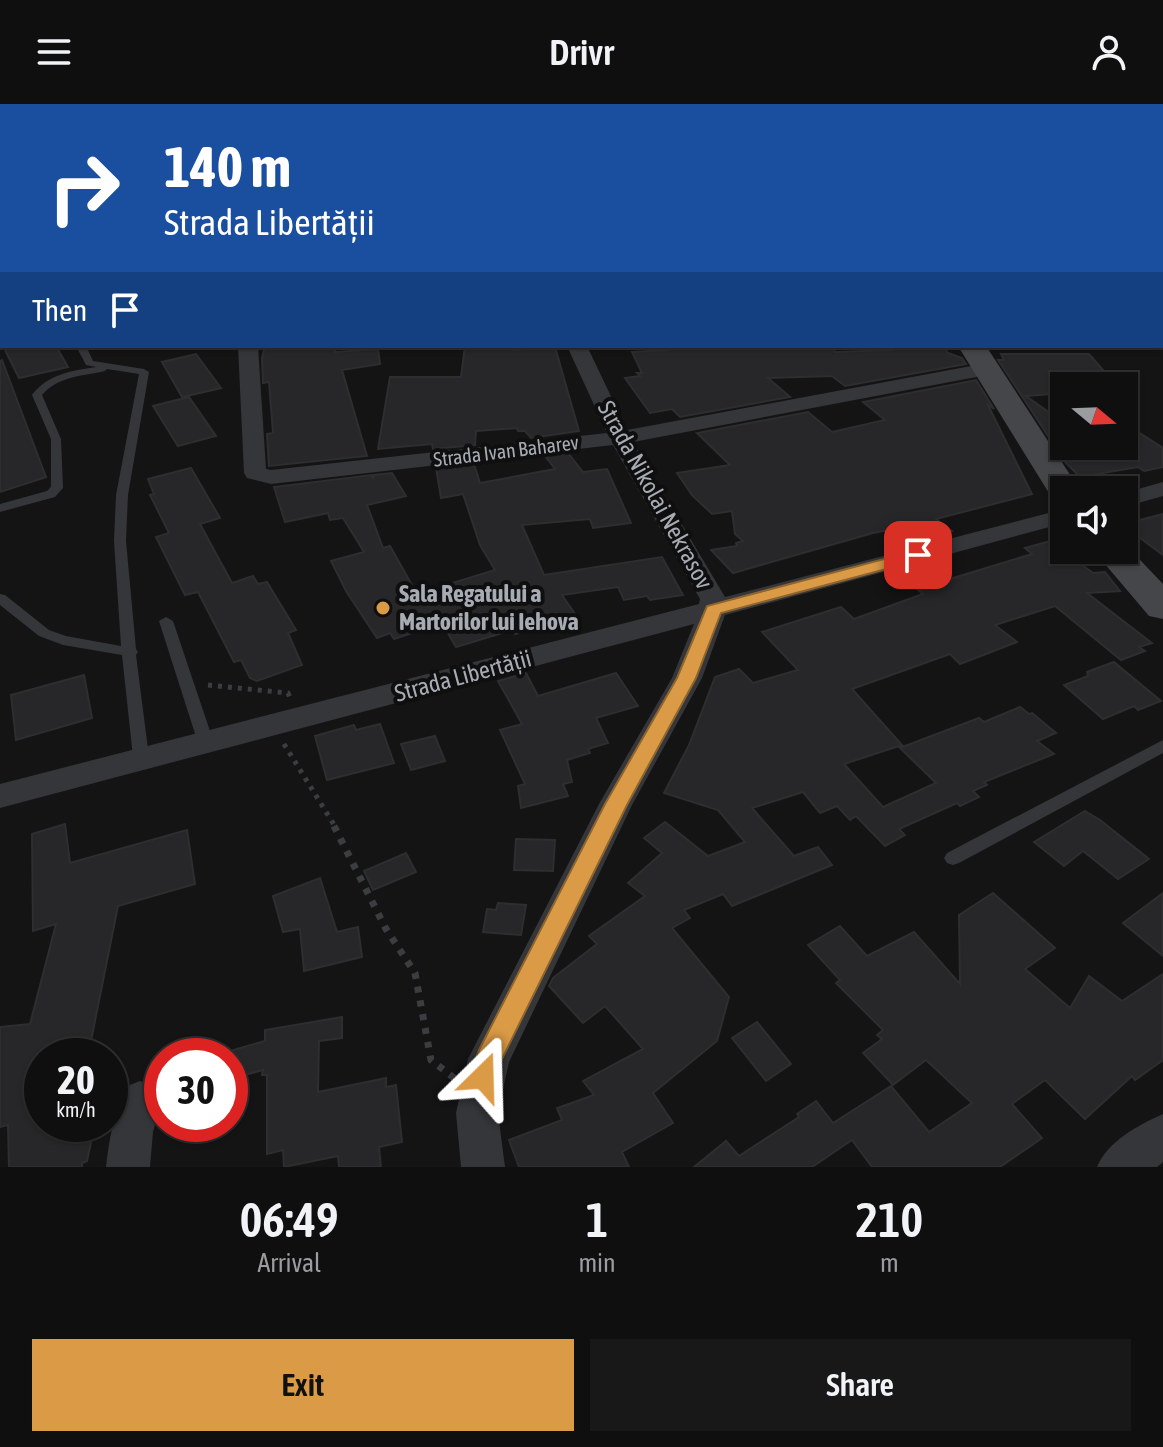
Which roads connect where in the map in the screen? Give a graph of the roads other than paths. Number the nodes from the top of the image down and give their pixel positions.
1 (82, 348) edge
2 (248, 348) edge
3 (578, 348) edge
4 (979, 358) edge
5 (116, 366) junction
6 (620, 438) junction
7 (1054, 476) edge
8 (1163, 489) edge
9 (1138, 496) edge
10 (0, 508) edge
11 (1050, 520) edge
12 (1124, 564) edge
13 (0, 598) edge
14 (1163, 607) edge
15 (713, 610) junction
16 (166, 621) dead end
17 (131, 652) junction
18 (206, 743) junction
19 (1163, 746) edge
20 (141, 757) junction
21 (0, 796) edge
22 (953, 858) dead end
23 (140, 1102) dead end
24 (1163, 1136) edge
25 (128, 1167) edge
26 (483, 1167) edge
27 (1119, 1167) edge

1 - 5 lane
2 - 6 street, Strada Ivan Baharev
3 - 6 street, Strada Nikolai Nekrasov
4 - 6 street, Strada Ivan Baharev
4 - 7 main road
5 - 10 lane
5 - 17 lane
6 - 15 street, Strada Nikolai Nekrasov
8 - 9 street
11 - 15 street, Strada Libertății
12 - 14 main road
13 - 17 lane
15 - 18 street, Strada Libertății
15 - 26 street, Strada Nikolai Nekrasov
16 - 18 lane
17 - 20 lane
18 - 20 street, Strada Libertății
19 - 22 lane
20 - 21 street, Strada Libertății
23 - 25 street
24 - 27 street

